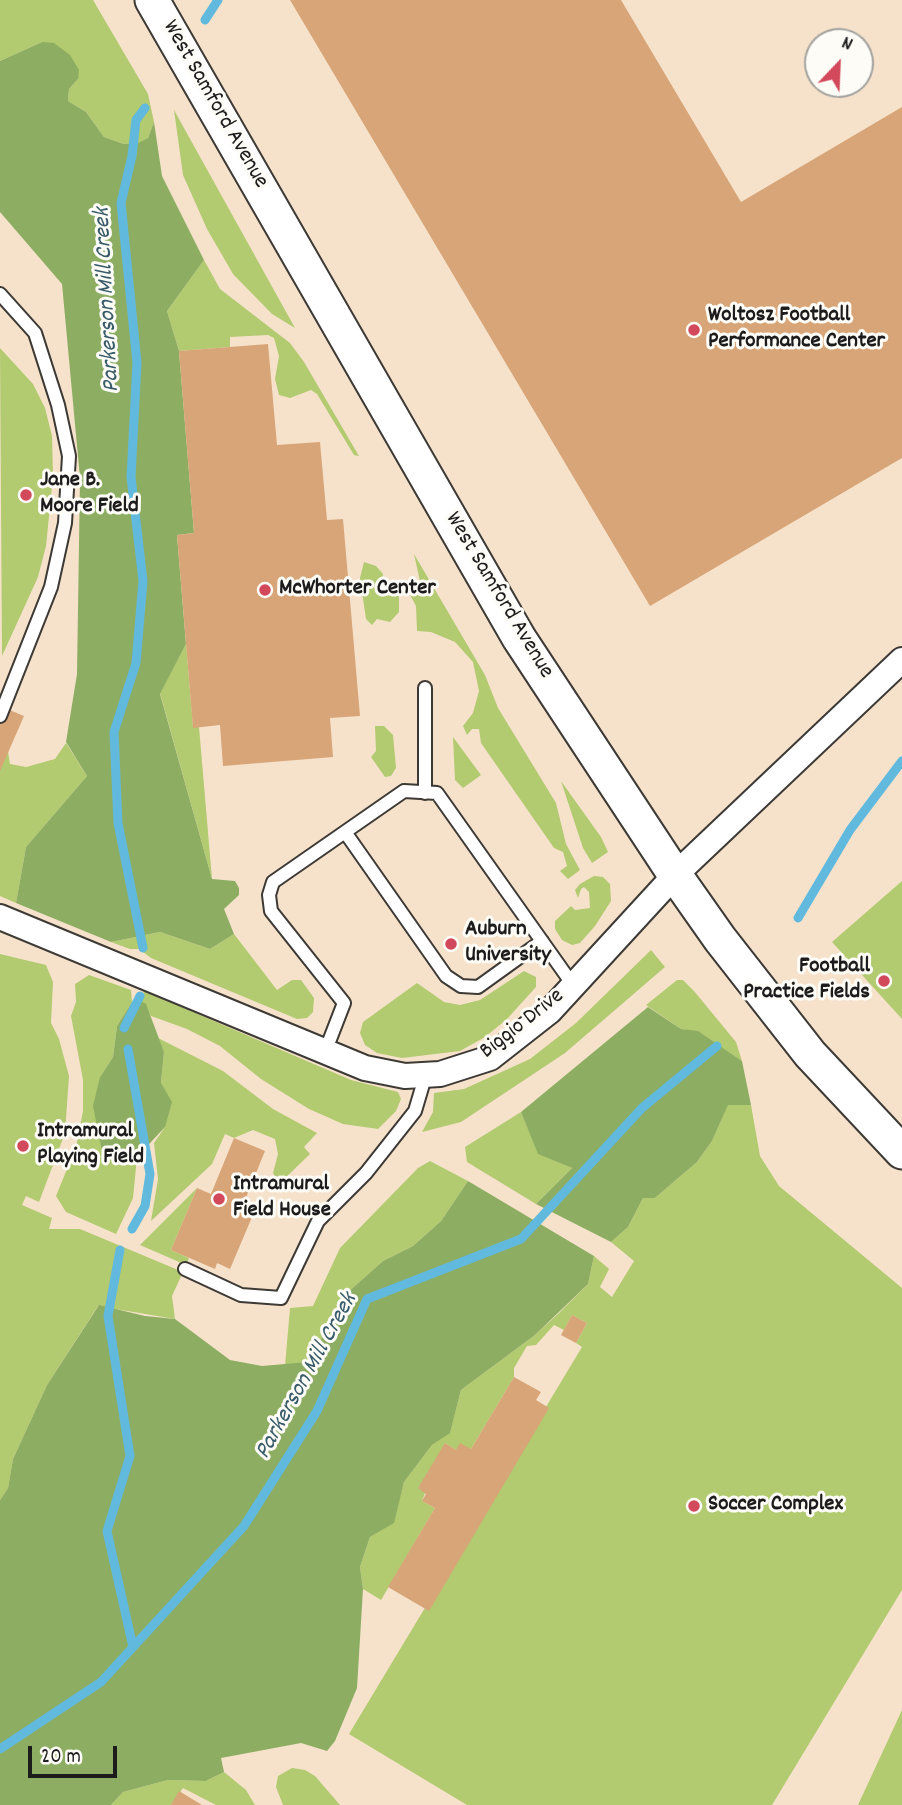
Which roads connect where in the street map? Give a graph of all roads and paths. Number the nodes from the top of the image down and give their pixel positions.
1 (152, 0) edge
2 (0, 294) edge
3 (902, 660) edge
4 (425, 688) dead end
5 (0, 716) edge
6 (425, 793) junction
7 (345, 832) junction
8 (675, 875) junction
9 (0, 917) edge
10 (542, 941) junction
11 (573, 985) junction
12 (325, 1052) junction
13 (426, 1074) junction
14 (902, 1152) edge
15 (185, 1269) dead end

1 - 8 street, West Samford Avenue
2 - 5 lane
3 - 8 street, Biggio Drive
4 - 6 lane
6 - 7 lane
6 - 10 lane
7 - 10 lane
7 - 12 lane
8 - 11 street, Biggio Drive
8 - 14 street, West Samford Avenue
9 - 12 street, Biggio Drive
10 - 11 lane
11 - 13 street, Biggio Drive
12 - 13 street, Biggio Drive
13 - 15 lane

